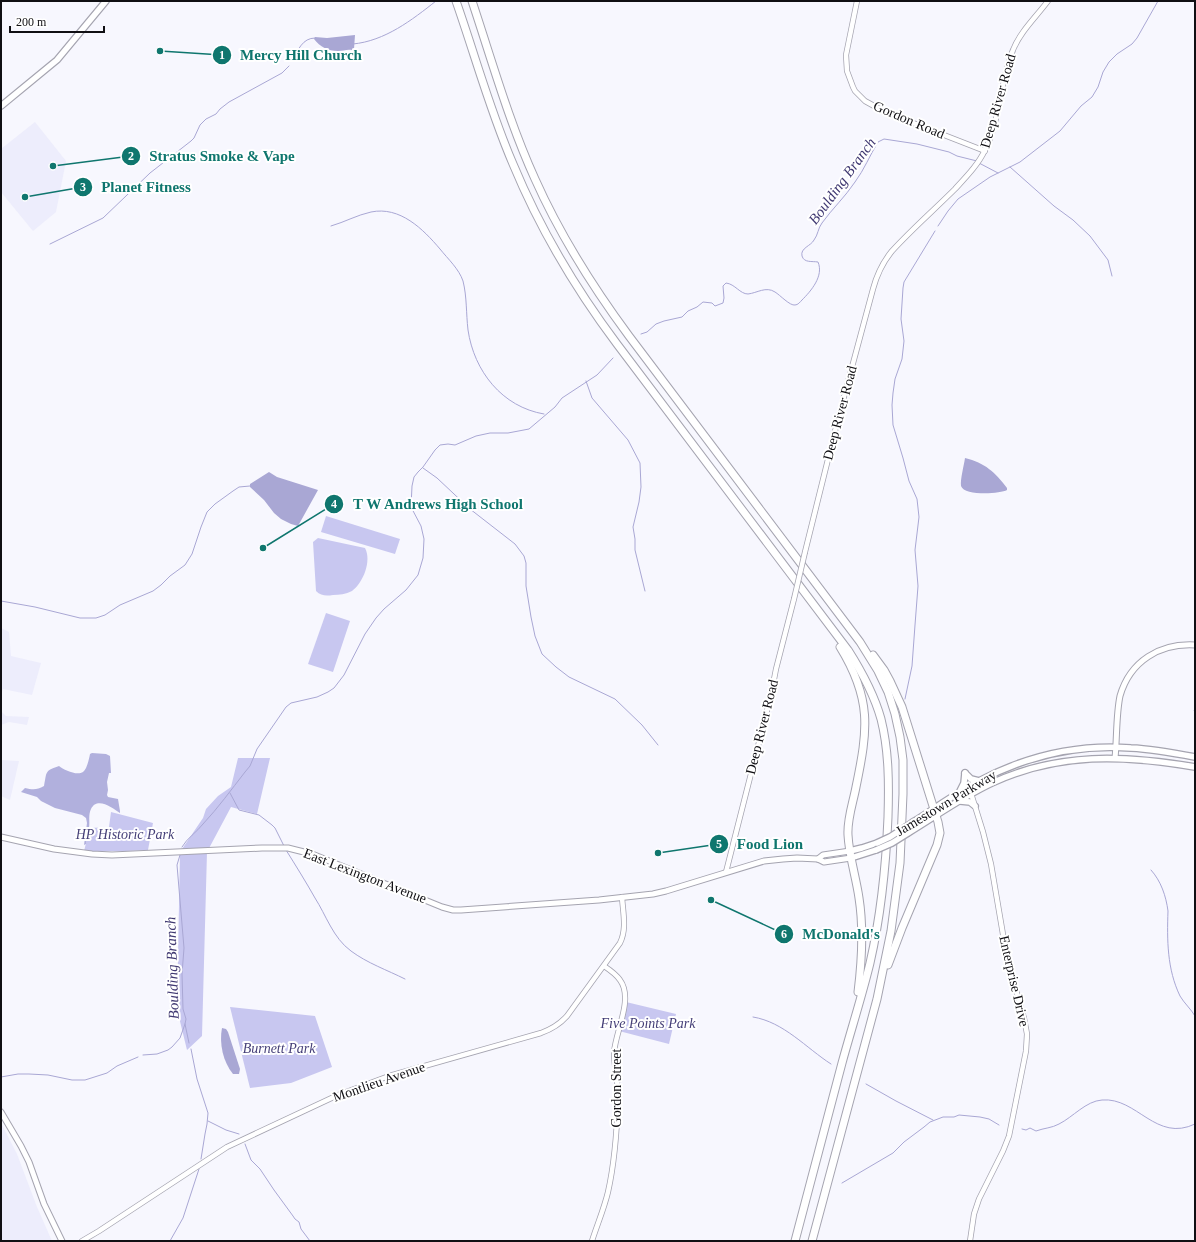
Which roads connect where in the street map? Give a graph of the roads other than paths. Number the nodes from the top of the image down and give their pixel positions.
1 (106, 1) edge
2 (456, 1) edge
3 (472, 1) edge
4 (857, 1) edge
5 (1048, 1) edge
6 (1, 106) edge
7 (985, 151) junction
8 (816, 608) junction
9 (853, 633) junction
10 (1195, 645) edge
11 (1116, 747) junction
12 (1195, 756) edge
13 (1115, 758) junction
14 (1195, 767) edge
15 (979, 781) junction
16 (969, 787) junction
17 (959, 793) junction
18 (972, 794) junction
19 (960, 800) junction
20 (975, 806) junction
21 (935, 812) junction
22 (1, 837) edge
23 (850, 855) junction
24 (726, 872) junction
25 (622, 897) junction
26 (604, 966) junction
27 (877, 999) junction
28 (856, 1011) junction
29 (1, 1112) edge
30 (62, 1241) edge
31 (82, 1241) edge
32 (592, 1241) edge
33 (794, 1241) edge
34 (812, 1241) edge
35 (970, 1241) edge

1 - 6 main road
2 - 8 highway
3 - 9 highway
4 - 7 street, Gordon Road
5 - 7 street, Deep River Road
7 - 24 street, Deep River Road, bridge
8 - 23 highway
8 - 28 highway
9 - 21 highway
9 - 27 highway
10 - 11 main road
11 - 12 main road, Jamestown Parkway
11 - 13 main road
11 - 15 main road, Jamestown Parkway
13 - 14 main road, Jamestown Parkway
13 - 18 main road, Jamestown Parkway
15 - 16 main road, Jamestown Parkway
15 - 17 main road
16 - 17 main road, Jamestown Parkway
16 - 18 street, Enterprise Drive
17 - 21 main road, Jamestown Parkway
18 - 19 main road, Jamestown Parkway
18 - 20 street, Enterprise Drive
19 - 20 main road
19 - 21 main road, Jamestown Parkway
20 - 35 street, Enterprise Drive
21 - 23 main road, Jamestown Parkway, bridge
21 - 23 main road, Jamestown Parkway, bridge
21 - 27 highway
22 - 25 main road, East Lexington Avenue
23 - 24 main road, Jamestown Parkway
23 - 28 highway
24 - 25 main road, East Lexington Avenue
25 - 26 street, Montlieu Avenue
26 - 31 street, Montlieu Avenue
26 - 32 street, Gordon Street
27 - 34 highway
28 - 33 highway
29 - 30 main road

